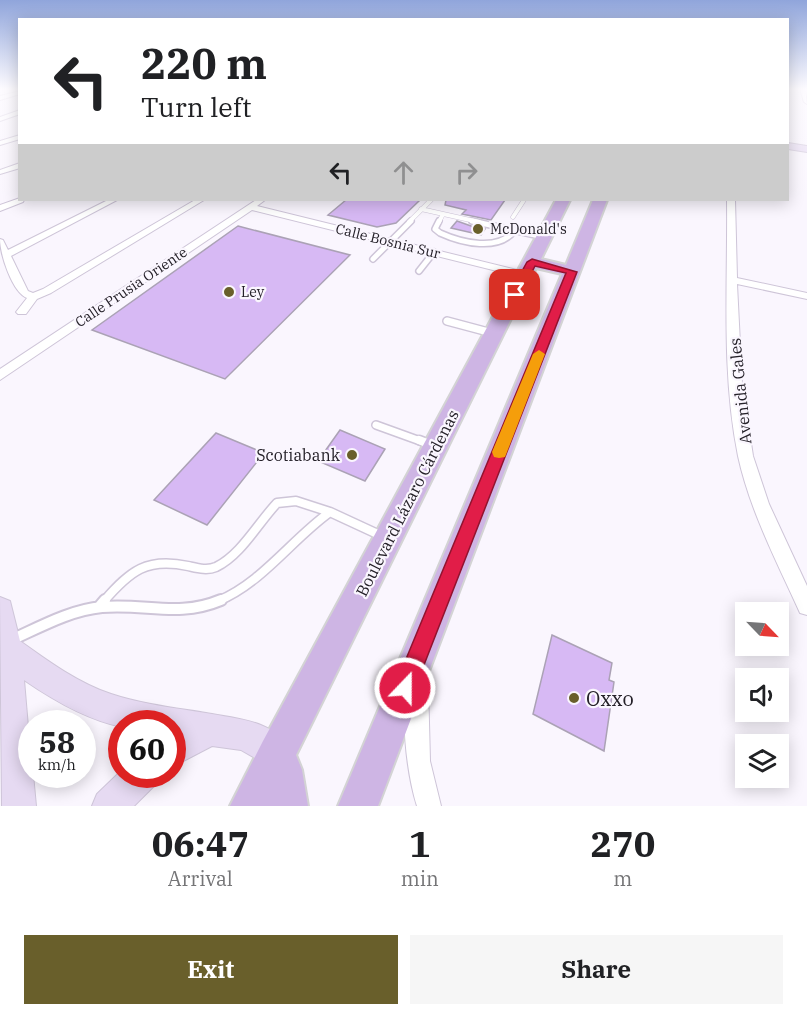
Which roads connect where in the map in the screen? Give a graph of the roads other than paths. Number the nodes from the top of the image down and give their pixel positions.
1 (18, 137) edge
2 (789, 141) edge
3 (0, 144) edge
4 (807, 144) edge
5 (789, 146) edge
6 (807, 149) edge
7 (18, 166) edge
8 (0, 172) edge
9 (18, 201) edge
10 (111, 201) edge
11 (198, 201) edge
12 (260, 201) edge
13 (430, 201) edge
14 (523, 201) edge
15 (562, 201) edge
16 (600, 201) edge
17 (731, 201) edge
18 (251, 207) junction
19 (0, 208) edge
20 (421, 209) junction
21 (443, 214) junction
22 (513, 217) dead end
23 (515, 230) junction
24 (544, 237) junction
25 (390, 241) junction
26 (0, 242) edge
27 (434, 252) junction
28 (7, 254) junction
29 (373, 259) dead end
30 (528, 269) junction
31 (419, 271) dead end
32 (572, 272) junction
33 (734, 280) junction
34 (28, 295) junction
35 (807, 296) edge
36 (22, 312) dead end
37 (447, 321) dead end
38 (494, 334) junction
39 (0, 375) edge
40 (376, 425) dead end
41 (437, 447) junction
42 (330, 512) junction
43 (389, 539) junction
44 (807, 606) edge
45 (99, 607) junction
46 (0, 611) edge
47 (7, 646) junction
48 (420, 649) junction
49 (209, 729) junction
50 (186, 743) edge
51 (276, 754) junction
52 (128, 788) edge
53 (19, 806) edge
54 (109, 806) edge
55 (250, 806) edge
56 (288, 806) edge
57 (358, 806) edge
58 (429, 806) edge

1 - 3 street
2 - 4 street
5 - 6 street
7 - 8 street
9 - 19 street
10 - 28 street
11 - 34 street
12 - 18 street, Calle Prusia Oriente
13 - 20 lane
14 - 22 lane
15 - 24 main road, Boulevard Lázaro Cárdenas
16 - 32 main road
17 - 33 street, Avenida Gales
18 - 25 street, Calle Bosnia Sur
18 - 39 street, Calle Prusia Oriente
20 - 21 lane
20 - 25 lane
21 - 23 lane
21 - 23 lane
23 - 24 lane
24 - 30 main road, Boulevard Lázaro Cárdenas
25 - 27 street, Calle Bosnia Sur
25 - 29 lane
26 - 28 street
27 - 30 street, Calle Bosnia Sur
27 - 31 lane
28 - 34 street
30 - 32 main road
30 - 38 main road, Boulevard Lázaro Cárdenas
32 - 48 main road
33 - 35 street
33 - 44 street, Avenida Gales
34 - 36 street
37 - 38 lane
38 - 41 main road, Boulevard Lázaro Cárdenas
40 - 41 lane
41 - 43 main road, Boulevard Lázaro Cárdenas
42 - 43 lane
42 - 45 lane
42 - 45 lane
43 - 51 main road, Boulevard Lázaro Cárdenas
45 - 47 lane
46 - 47 street
47 - 49 street
47 - 53 street
48 - 57 main road
48 - 58 street
49 - 50 street
49 - 51 street
51 - 55 main road, Boulevard Lázaro Cárdenas
51 - 56 main road
52 - 54 street

